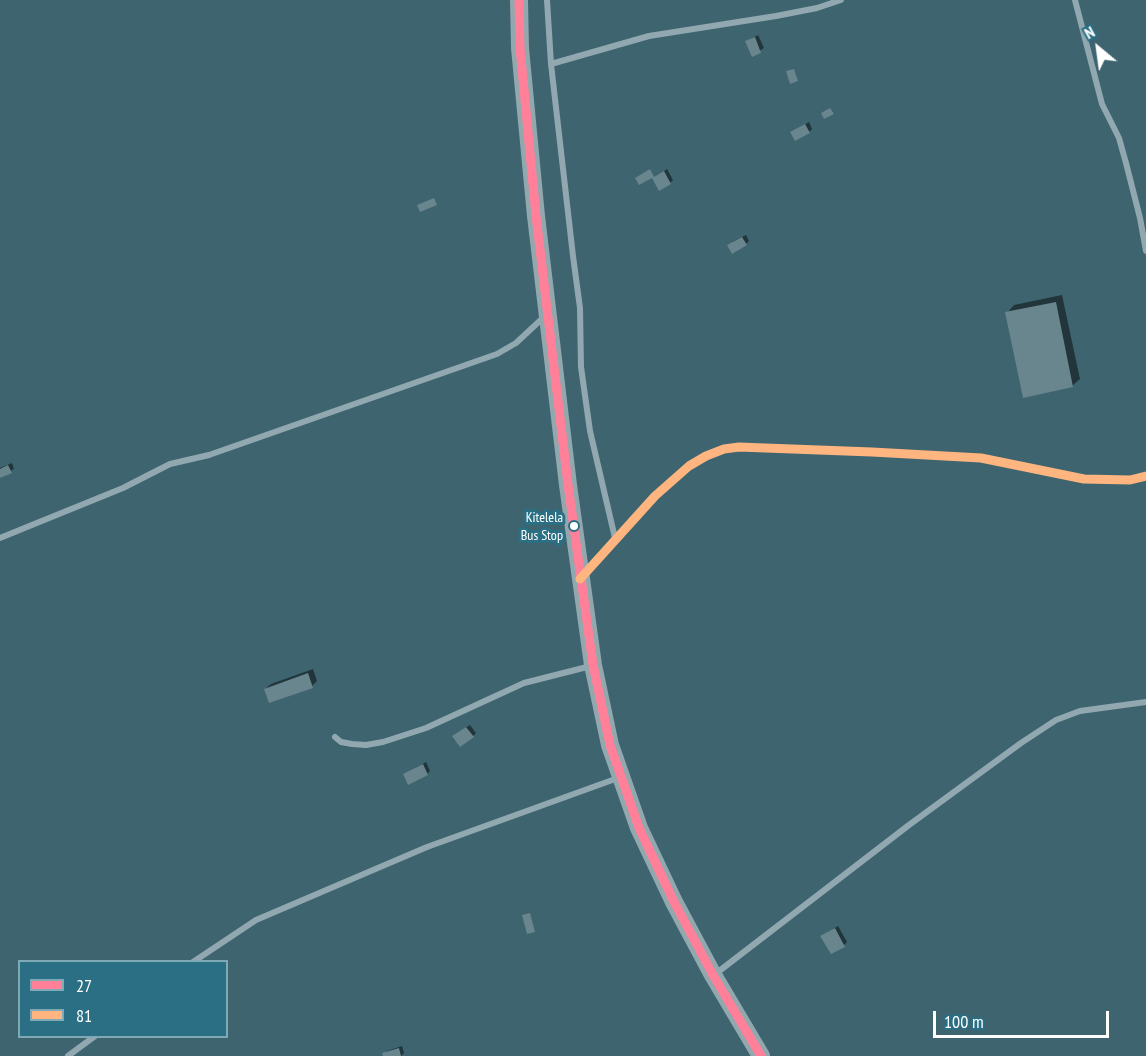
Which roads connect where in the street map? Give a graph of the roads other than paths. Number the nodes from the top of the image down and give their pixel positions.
1 (519, 0) edge
2 (547, 0) edge
3 (841, 0) edge
4 (1075, 0) edge
5 (551, 64) junction
6 (1146, 251) edge
7 (547, 313) junction
8 (1146, 476) edge
9 (0, 538) edge
10 (615, 538) junction
11 (580, 579) junction
12 (593, 665) junction
13 (1146, 702) edge
14 (334, 737) dead end
15 (621, 777) junction
16 (196, 960) edge
17 (713, 975) junction
18 (92, 1038) edge
19 (68, 1056) edge
20 (761, 1056) edge

1 - 7 highway
2 - 5 street
3 - 5 street
4 - 6 street
5 - 10 street
7 - 9 street
7 - 11 highway
8 - 10 street
10 - 11 street
11 - 12 highway
12 - 14 street
12 - 15 highway
13 - 17 street
15 - 16 street
15 - 17 highway
17 - 20 highway
18 - 19 street

